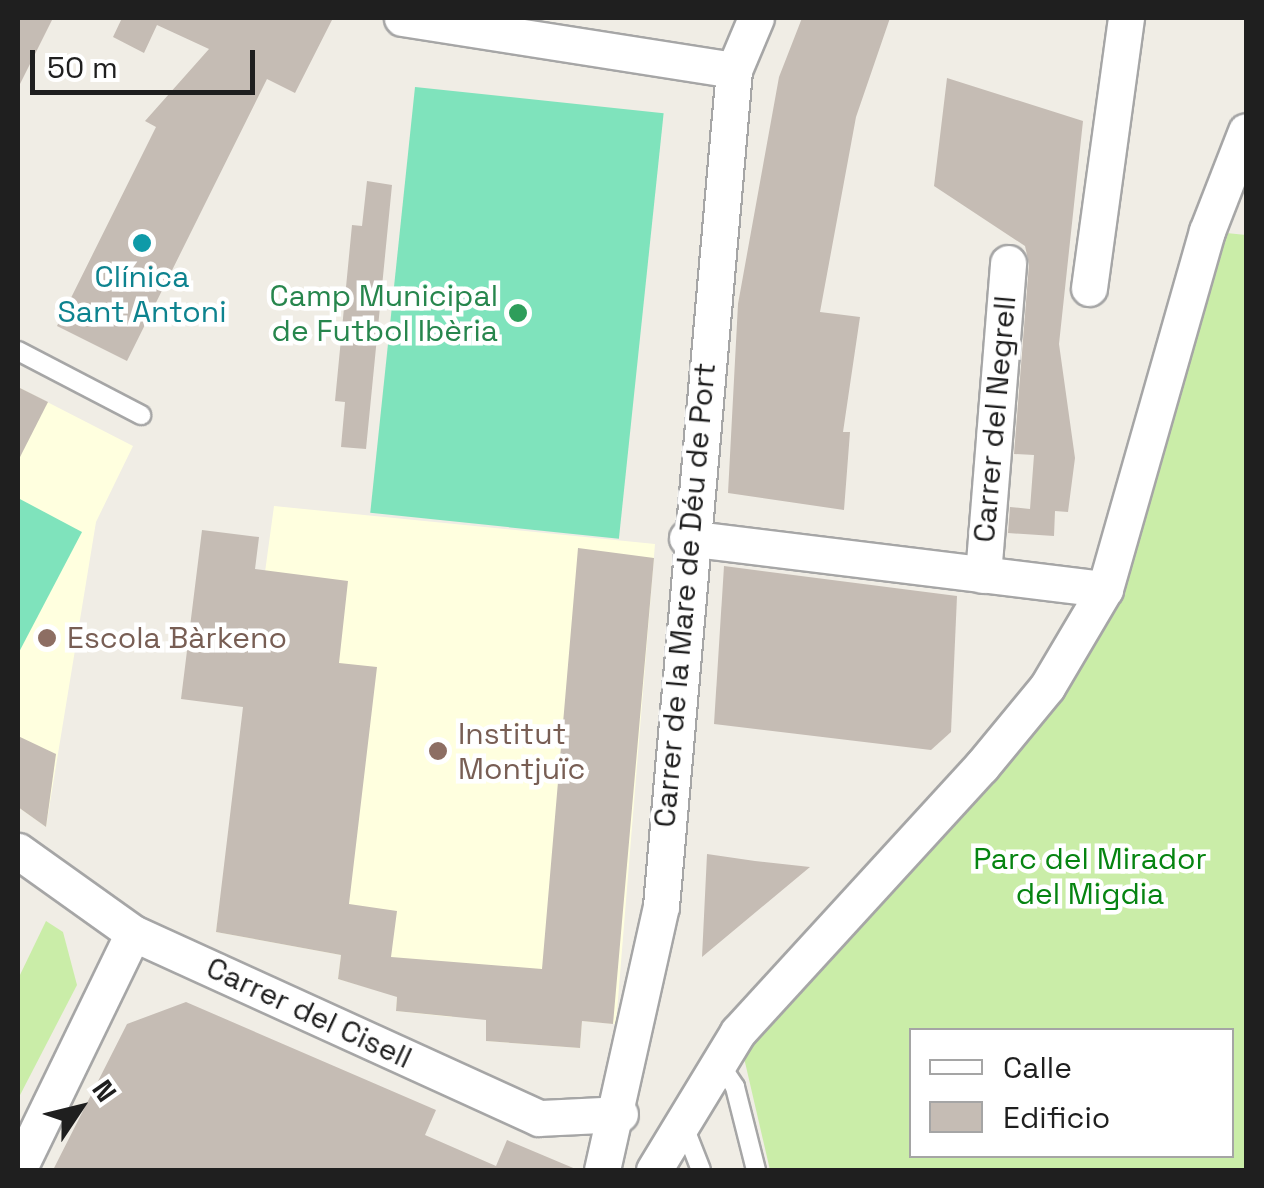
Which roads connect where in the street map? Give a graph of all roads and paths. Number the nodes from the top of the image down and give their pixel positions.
1 (402, 18) edge
2 (756, 18) edge
3 (1126, 18) edge
4 (734, 70) junction
5 (1246, 132) edge
6 (1008, 264) dead end
7 (1089, 288) dead end
8 (18, 351) edge
9 (141, 415) dead end
10 (688, 538) junction
11 (983, 575) junction
12 (1105, 589) junction
13 (18, 850) edge
14 (133, 932) junction
15 (719, 1063) junction
16 (620, 1114) junction
17 (683, 1124) junction
18 (18, 1170) edge
19 (602, 1170) edge
20 (654, 1170) edge
21 (701, 1170) edge
22 (756, 1170) edge

1 - 4 street
2 - 4 street, Carrer de la Mare de Déu de Port
3 - 7 street
4 - 10 street, Carrer de la Mare de Déu de Port
5 - 12 street
6 - 11 street, Carrer del Negrell
8 - 9 lane
10 - 11 street
10 - 16 street, Carrer de la Mare de Déu de Port
11 - 12 street
12 - 15 street
13 - 14 street, Carrer del Cisell
14 - 16 street, Carrer del Cisell
14 - 18 street
15 - 17 street
15 - 22 lane
16 - 19 street, Carrer de la Mare de Déu de Port
17 - 20 street
17 - 21 lane

